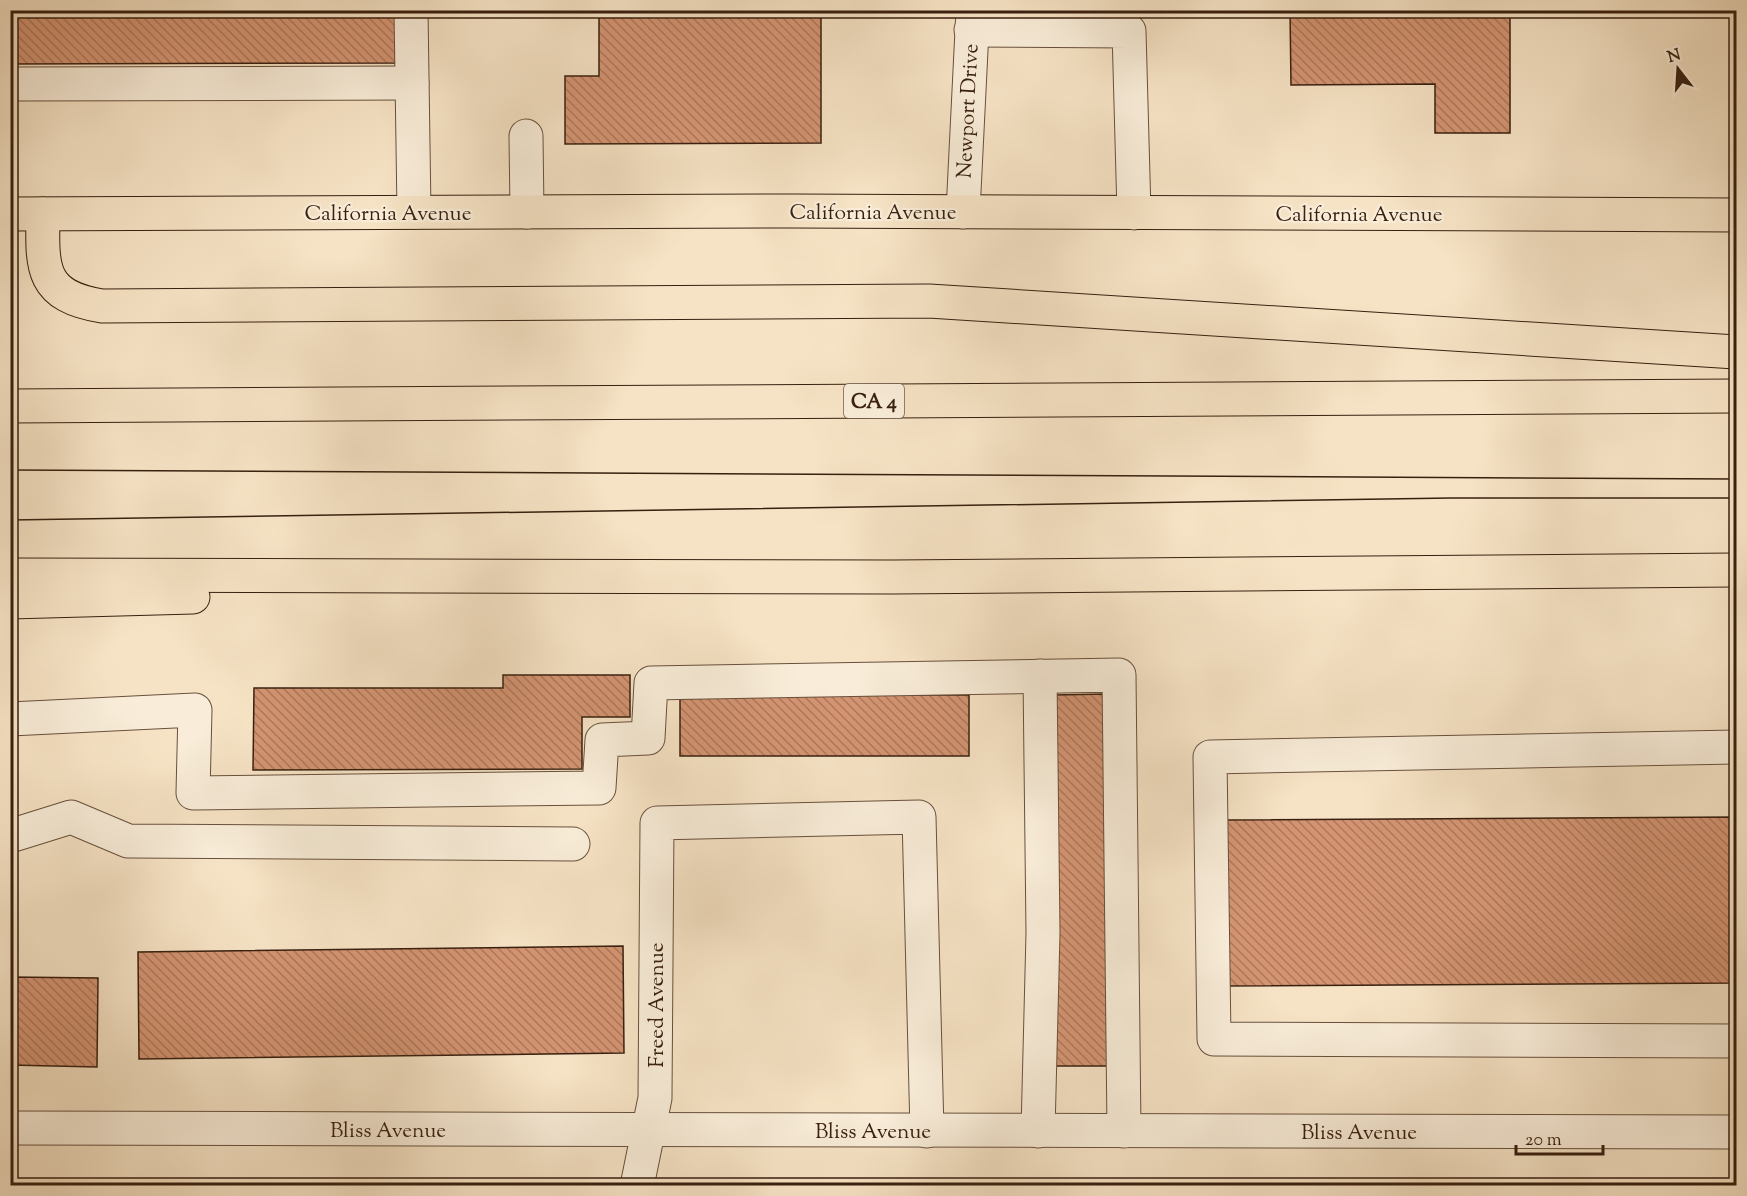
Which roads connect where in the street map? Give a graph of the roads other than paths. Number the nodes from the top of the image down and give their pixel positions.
1 (411, 10) edge
2 (972, 20) edge
3 (412, 83) junction
4 (10, 84) edge
5 (526, 136) dead end
6 (414, 212) junction
7 (527, 212) junction
8 (963, 212) junction
9 (1134, 213) junction
10 (10, 214) edge
11 (43, 214) junction
12 (1737, 215) edge
13 (1737, 352) edge
14 (1737, 396) edge
15 (10, 406) edge
16 (1737, 570) edge
17 (10, 575) edge
18 (893, 577) junction
19 (10, 602) edge
20 (1040, 676) junction
21 (10, 719) edge
22 (1737, 747) edge
23 (10, 836) edge
24 (573, 844) dead end
25 (1737, 1041) edge
26 (10, 1128) edge
27 (648, 1131) junction
28 (927, 1131) junction
29 (1038, 1131) junction
30 (1124, 1131) junction
31 (1737, 1132) edge
32 (637, 1185) edge

1 - 3 street
2 - 8 street, Newport Drive
2 - 9 street
3 - 4 street
3 - 6 street
5 - 7 street
6 - 7 main road, California Avenue
6 - 11 main road, California Avenue
7 - 8 main road, California Avenue
8 - 9 main road, California Avenue
9 - 12 main road, California Avenue
10 - 11 main road, California Avenue
11 - 13 main road
14 - 15 main road, CA 4
16 - 18 main road
17 - 18 main road
18 - 19 main road
20 - 21 street
20 - 29 street
20 - 30 street
22 - 25 street
23 - 24 street
26 - 27 street, Bliss Avenue
27 - 28 street, Bliss Avenue
27 - 28 street, Freed Avenue
27 - 32 street, Freed Avenue
28 - 29 street, Bliss Avenue
29 - 30 street, Bliss Avenue
30 - 31 street, Bliss Avenue

